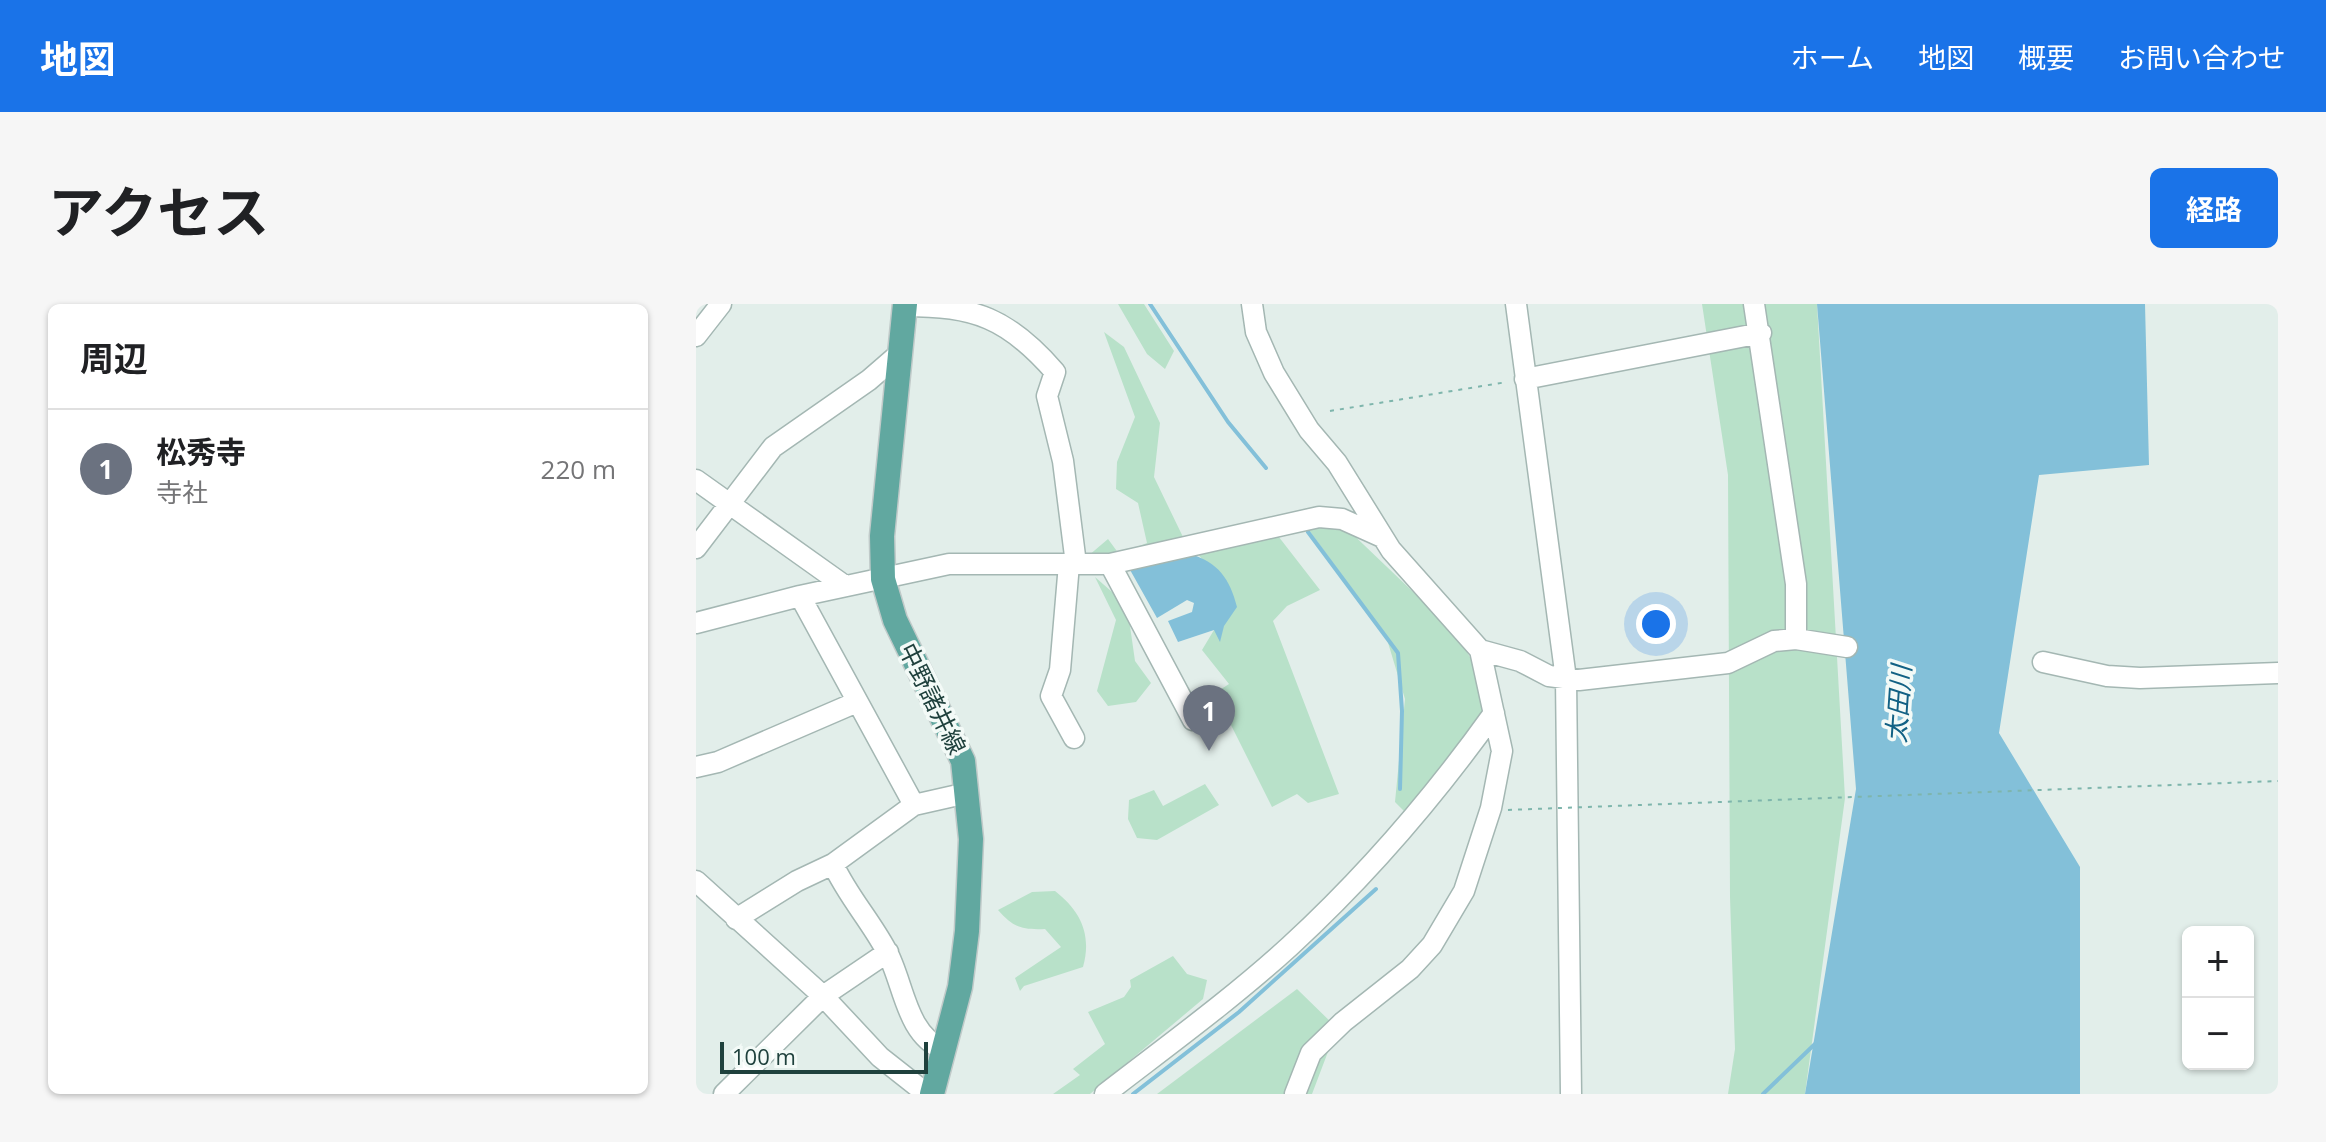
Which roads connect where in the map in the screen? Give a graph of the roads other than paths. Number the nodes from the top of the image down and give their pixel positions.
1 (721, 304) edge
2 (1252, 304) edge
3 (1516, 304) edge
4 (1754, 304) edge
5 (904, 305) edge
6 (1761, 333) junction
7 (696, 336) edge
8 (899, 354) junction
9 (1525, 379) junction
10 (696, 480) edge
11 (728, 504) junction
12 (1382, 537) junction
13 (696, 548) edge
14 (1072, 564) junction
15 (1110, 564) junction
16 (883, 579) junction
17 (845, 586) junction
18 (800, 596) junction
19 (696, 623) edge
20 (1796, 639) junction
21 (1847, 647) dead end
22 (1480, 650) junction
23 (2043, 662) dead end
24 (2278, 673) edge
25 (1566, 679) junction
26 (857, 702) junction
27 (1494, 713) junction
28 (1193, 720) dead end
29 (1074, 738) dead end
30 (696, 767) edge
31 (967, 793) junction
32 (914, 805) junction
33 (833, 864) junction
34 (696, 881) edge
35 (736, 919) junction
36 (888, 952) junction
37 (823, 996) junction
38 (944, 1050) junction
39 (724, 1094) edge
40 (930, 1094) edge
41 (1105, 1094) edge
42 (1295, 1094) edge
43 (1571, 1094) edge

1 - 7 street
2 - 12 street
3 - 9 street
4 - 6 street
5 - 8 main road, 中野諸井線
5 - 14 street
6 - 9 street
6 - 20 street
8 - 11 street
8 - 16 main road, 中野諸井線
9 - 25 street
10 - 11 street
11 - 13 street
11 - 17 street
12 - 15 street
12 - 22 street
14 - 15 street
14 - 16 street
14 - 29 street
15 - 28 street
16 - 17 street
16 - 31 main road, 中野諸井線
17 - 18 street
18 - 19 street
18 - 26 street
20 - 21 street
20 - 25 street
22 - 25 street
22 - 27 street
23 - 24 street
25 - 43 street
26 - 30 street
26 - 32 street
27 - 41 street
27 - 42 street
31 - 32 street
31 - 38 main road, 中野諸井線
32 - 33 street
33 - 35 street
33 - 36 street
34 - 35 street
35 - 37 street
36 - 37 street
36 - 38 street
37 - 39 street
37 - 40 street
38 - 40 main road, 中野諸井線

